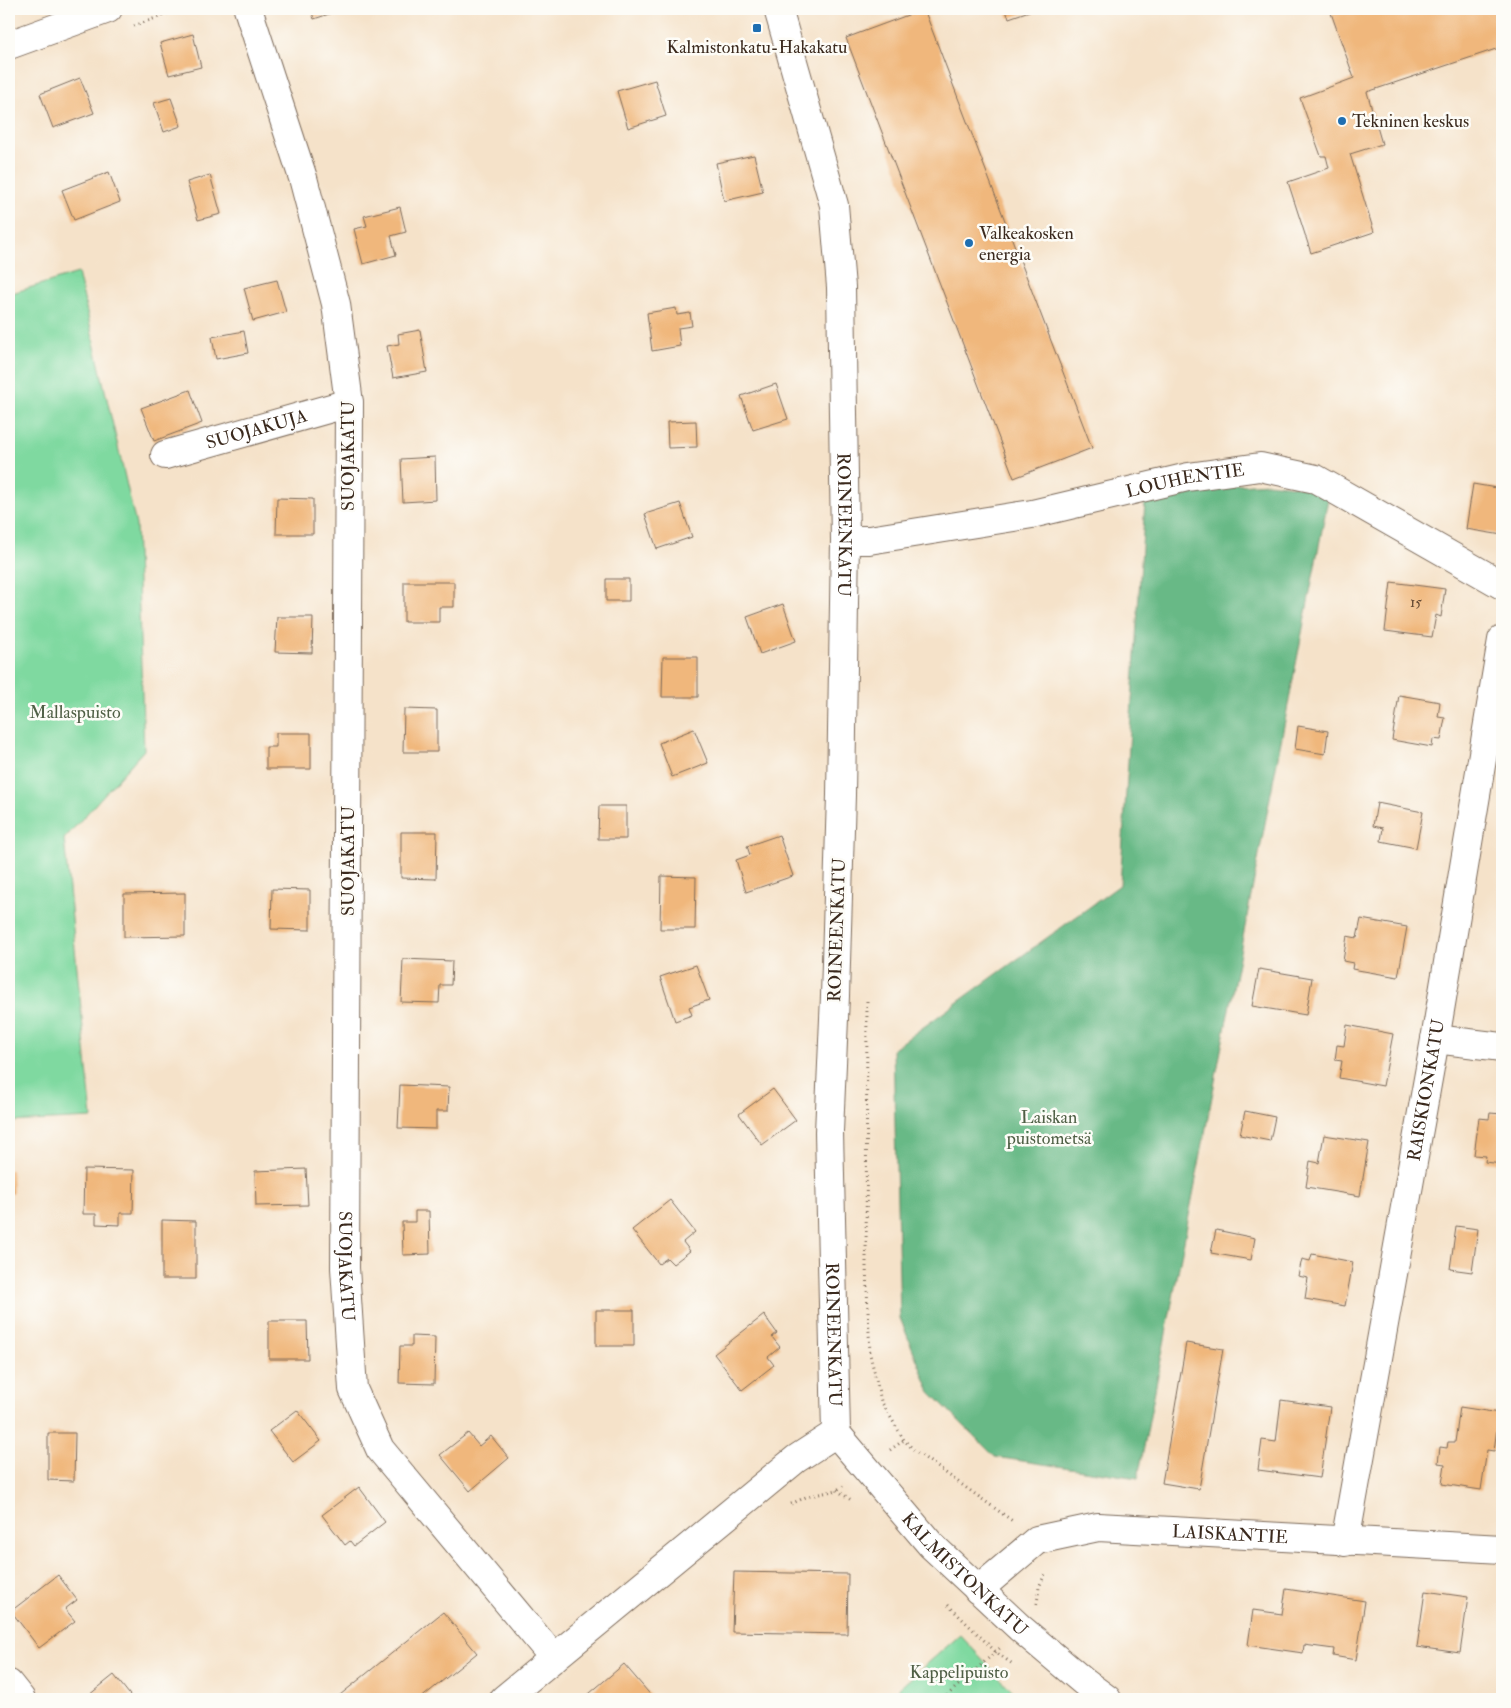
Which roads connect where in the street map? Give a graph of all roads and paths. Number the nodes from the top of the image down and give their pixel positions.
1 (108, 9) edge
2 (248, 9) edge
3 (778, 9) edge
4 (9, 45) edge
5 (349, 403) junction
6 (165, 455) dead end
7 (845, 540) junction
8 (1502, 585) edge
9 (1502, 640) edge
10 (867, 992) dead end
11 (1435, 1039) junction
12 (1502, 1047) edge
13 (836, 1433) junction
14 (1037, 1540) junction
15 (1345, 1542) junction
16 (1502, 1549) edge
17 (978, 1590) junction
18 (1020, 1628) junction
19 (554, 1658) junction
20 (9, 1684) edge
21 (21, 1699) edge
22 (504, 1699) edge
23 (943, 1699) edge
24 (1107, 1699) edge

1 - 4 street
2 - 5 street, SUOJAKATU
3 - 7 street, ROINEENKATU
5 - 6 street, SUOJAKUJA
5 - 19 street, SUOJAKATU
7 - 8 street, LOUHENTIE
7 - 13 street, ROINEENKATU
9 - 11 street, RAISKIONKATU
10 - 14 path
11 - 12 street
11 - 15 street, RAISKIONKATU
13 - 17 street, KALMISTONKATU
13 - 19 street, ROINEENKATU
14 - 15 street, LAISKANTIE
14 - 17 street, LAISKANTIE
14 - 18 path
15 - 16 street, LAISKANTIE
17 - 18 street, KALMISTONKATU
18 - 23 path
18 - 24 street, KALMISTONKATU
19 - 22 street, ROINEENKATU
20 - 21 street

